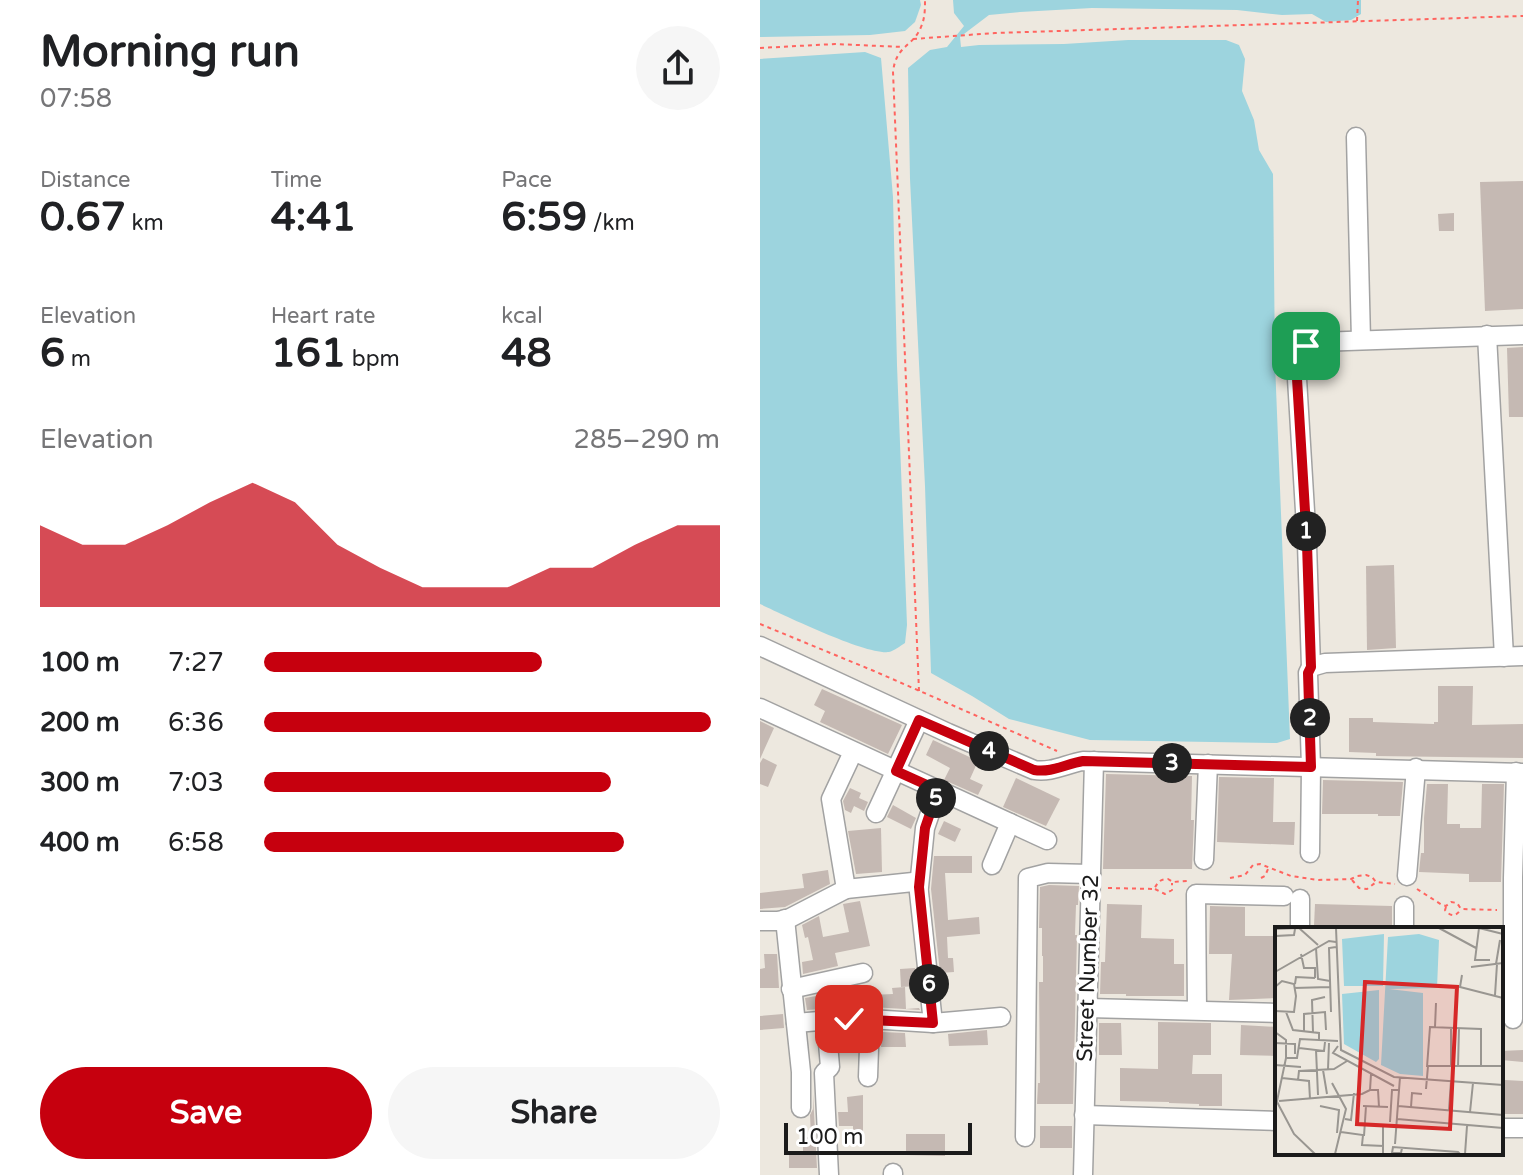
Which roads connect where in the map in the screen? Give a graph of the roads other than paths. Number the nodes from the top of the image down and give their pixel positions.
1 (1356, 137) dead end
2 (1487, 335) junction
3 (1523, 335) edge
4 (1361, 340) junction
5 (760, 646) edge
6 (1523, 656) edge
7 (1504, 657) junction
8 (1311, 667) junction
9 (760, 708) edge
10 (919, 720) junction
11 (853, 752) junction
12 (1092, 761) junction
13 (1208, 764) junction
14 (1311, 767) junction
15 (1416, 768) junction
16 (896, 771) junction
17 (1520, 772) edge
18 (938, 790) junction
19 (876, 813) dead end
20 (1010, 823) junction
21 (1047, 840) dead end
22 (1310, 853) dead end
23 (1204, 860) dead end
24 (992, 865) dead end
25 (1091, 874) junction
26 (1407, 876) dead end
27 (919, 887) junction
28 (846, 889) junction
29 (1404, 906) dead end
30 (785, 919) junction
31 (760, 921) edge
32 (1300, 927) edge
33 (1404, 927) edge
34 (863, 973) dead end
35 (791, 989) junction
36 (1088, 1008) junction
37 (1197, 1010) junction
38 (1275, 1013) edge
39 (1001, 1017) dead end
40 (826, 1019) junction
41 (870, 1019) junction
42 (1512, 1019) edge
43 (796, 1023) junction
44 (933, 1023) junction
45 (868, 1077) dead end
46 (801, 1108) dead end
47 (1084, 1115) junction
48 (1275, 1121) edge
49 (1025, 1137) dead end
50 (829, 1175) edge
51 (1083, 1175) edge

1 - 4 street
2 - 3 street
2 - 4 street
2 - 7 street
4 - 8 street
5 - 10 street
6 - 7 street
7 - 8 street
8 - 14 street
9 - 11 street
10 - 12 street
10 - 16 street
11 - 16 street
11 - 28 street
12 - 13 street
12 - 25 street, Street Number 32
13 - 14 street
13 - 23 street
14 - 15 street
14 - 22 street
15 - 17 street
15 - 26 street
16 - 18 street
16 - 19 street
17 - 42 street
18 - 20 street
18 - 27 street
20 - 21 street
20 - 24 street
25 - 36 street, Street Number 32
25 - 49 street
27 - 28 street
27 - 44 street
28 - 30 street
29 - 33 street
30 - 31 street
30 - 35 street
32 - 37 street
34 - 35 street
35 - 43 street
36 - 37 street
36 - 47 street, Street Number 32
37 - 38 street
39 - 44 street
40 - 41 street
40 - 43 street
40 - 50 street
41 - 44 street
41 - 45 street
43 - 46 street
47 - 48 street
47 - 51 street, Street Number 32

